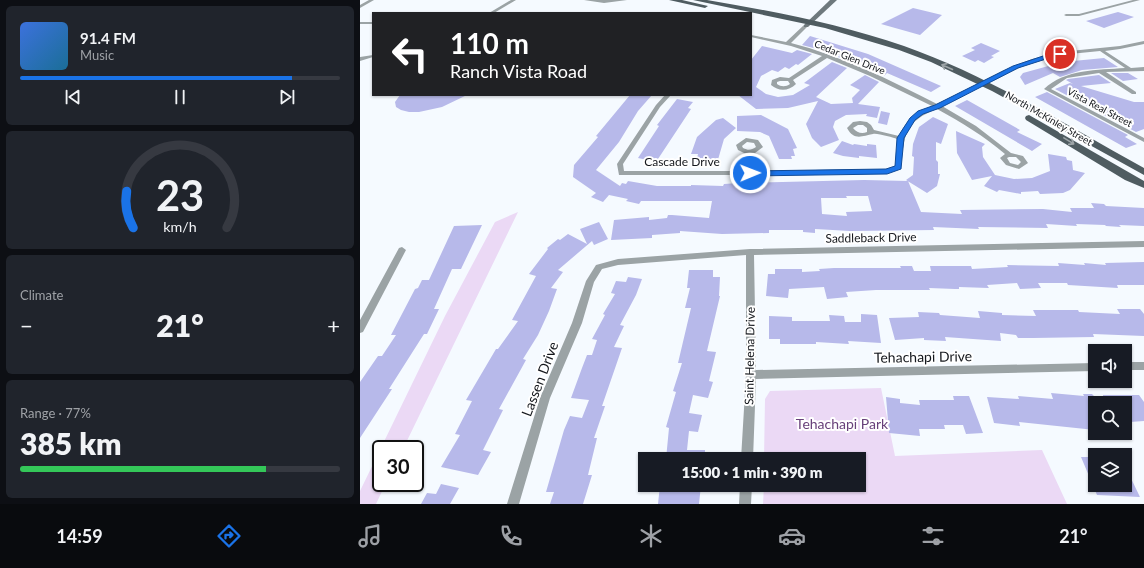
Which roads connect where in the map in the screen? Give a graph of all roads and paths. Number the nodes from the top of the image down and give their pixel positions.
1 (372, 0) edge
2 (514, 0) edge
3 (586, 0) edge
4 (625, 0) edge
5 (672, 0) edge
6 (682, 0) edge
7 (786, 0) edge
8 (793, 0) edge
9 (834, 0) edge
10 (1138, 0) edge
11 (693, 2) edge
12 (360, 7) edge
13 (493, 12) edge
14 (738, 12) edge
15 (745, 12) edge
16 (752, 13) edge
17 (752, 14) edge
18 (1066, 15) dead end
19 (360, 23) edge
20 (372, 23) edge
21 (808, 24) junction
22 (752, 36) edge
23 (1144, 42) edge
24 (788, 43) junction
25 (1102, 51) junction
26 (372, 56) edge
27 (825, 56) junction
28 (360, 59) edge
29 (1144, 68) edge
30 (1131, 70) junction
31 (1100, 71) junction
32 (790, 80) dead end
33 (978, 85) junction
34 (1134, 93) dead end
35 (667, 96) edge
36 (938, 106) junction
37 (871, 131) dead end
38 (900, 138) junction
39 (1144, 140) edge
40 (749, 153) dead end
41 (1009, 154) dead end
42 (1144, 172) edge
43 (750, 173) junction
44 (1144, 185) edge
45 (1144, 244) edge
46 (402, 250) dead end
47 (750, 252) junction
48 (598, 267) joint
49 (360, 329) edge
50 (1132, 366) edge
51 (1144, 366) edge
52 (1088, 367) edge
53 (751, 375) junction
54 (747, 452) edge
55 (746, 492) edge
56 (513, 504) edge
57 (745, 504) edge

1 - 12 street
2 - 13 street
3 - 4 street
5 - 11 main road
6 - 11 main road
7 - 8 street
9 - 21 street
10 - 18 street
11 - 14 main road
11 - 15 main road
16 - 21 main road
17 - 21 main road
19 - 20 street
21 - 24 street
21 - 33 main road, North McKinley Street
22 - 24 street, Cedar Glen Drive
23 - 25 street
24 - 27 street, Cedar Glen Drive
25 - 30 street
25 - 33 street
26 - 28 street
27 - 32 street
27 - 36 street, Cedar Glen Drive
29 - 30 street
30 - 31 street
31 - 34 street
31 - 39 street, Vista Real Street
33 - 36 street
33 - 42 main road, North McKinley Street
33 -> 44 main road, North McKinley Street
35 - 43 street, Cascade Drive
36 - 38 street
36 - 41 street, Cedar Glen Drive
37 - 38 street
38 - 43 street, Cascade Drive
40 - 43 street
45 - 47 street, Saddleback Drive
46 - 49 street
47 - 48 street, Saddleback Drive
47 - 53 street, Saint Helena Drive
48 - 56 street, Lassen Drive
50 - 51 street
52 - 53 street, Tehachapi Drive
53 - 54 street, Saint Helena Drive
55 - 57 street

